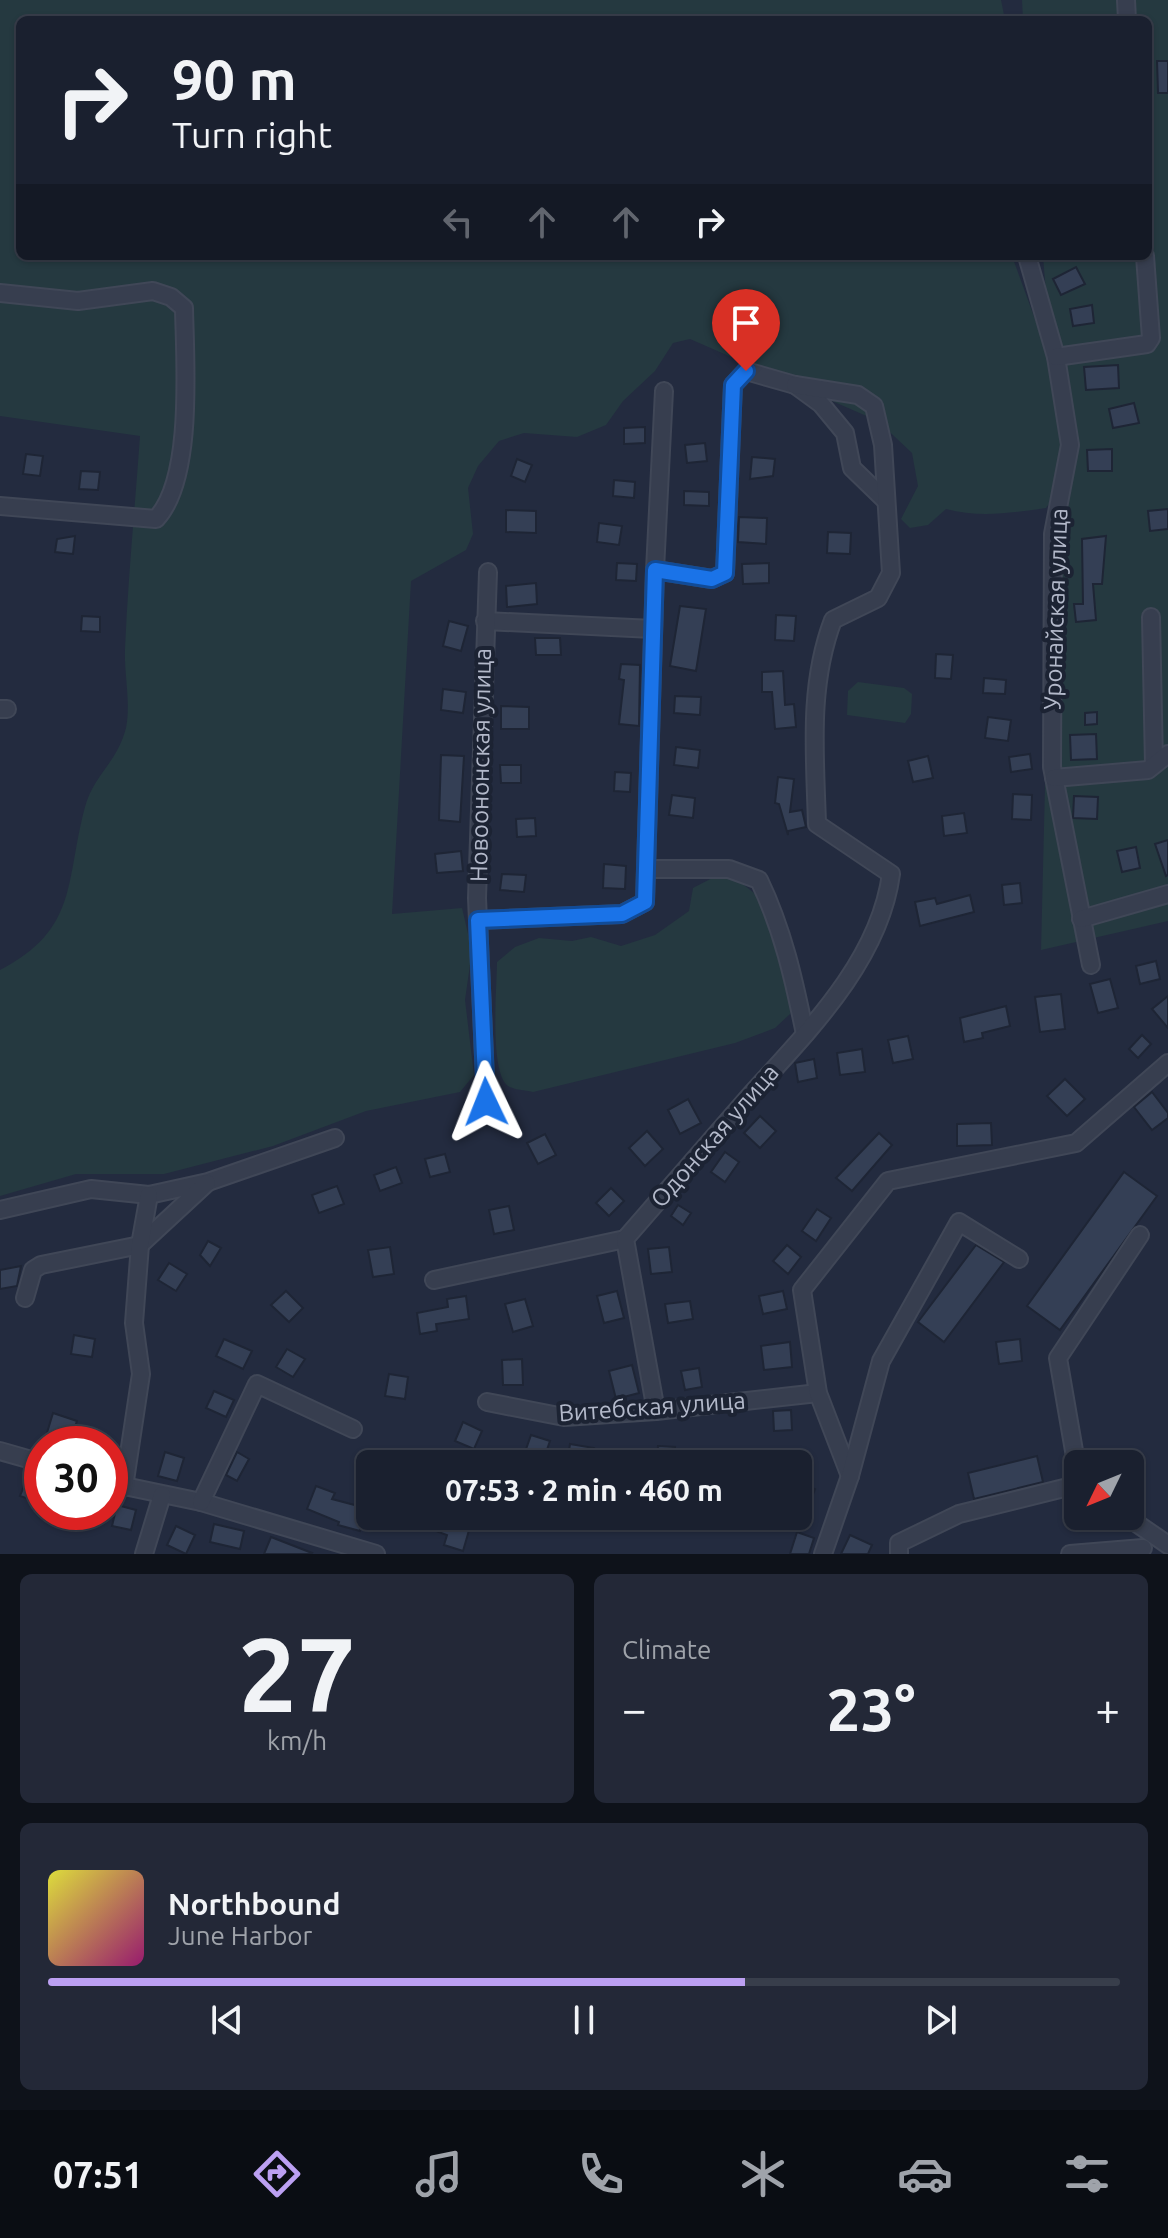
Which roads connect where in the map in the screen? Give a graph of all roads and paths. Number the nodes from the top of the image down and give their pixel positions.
1 (1028, 260) edge
2 (1145, 260) edge
3 (0, 293) edge
4 (1056, 357) junction
5 (795, 385) junction
6 (664, 391) dead end
7 (884, 499) junction
8 (0, 506) edge
9 (655, 570) junction
10 (488, 572) dead end
11 (1151, 617) dead end
12 (485, 621) junction
13 (653, 629) junction
14 (1161, 759) edge
15 (1054, 778) junction
16 (646, 869) junction
17 (1168, 894) edge
18 (1081, 919) junction
19 (478, 920) junction
20 (1091, 965) dead end
21 (805, 1034) junction
22 (1168, 1063) edge
23 (486, 1102) dead end
24 (335, 1138) dead end
25 (208, 1182) junction
26 (149, 1195) junction
27 (0, 1210) edge
28 (1140, 1235) dead end
29 (625, 1239) junction
30 (140, 1245) junction
31 (1019, 1259) dead end
32 (434, 1280) dead end
33 (25, 1298) dead end
34 (818, 1393) junction
35 (487, 1402) dead end
36 (656, 1411) junction
37 (353, 1429) dead end
38 (128, 1434) edge
39 (1074, 1450) edge
40 (0, 1451) edge
41 (24, 1458) edge
42 (850, 1476) junction
43 (128, 1487) edge
44 (1064, 1488) dead end
45 (162, 1495) junction
46 (201, 1502) junction
47 (1144, 1528) edge
48 (1168, 1545) edge
49 (1143, 1548) dead end
50 (899, 1549) edge
51 (144, 1554) edge
52 (376, 1554) edge
53 (823, 1554) edge
54 (1070, 1554) edge

1 - 4 street, Уронайская улица
2 - 4 street
3 - 8 street
4 - 15 street, Уронайская улица
5 - 7 street
5 - 7 street
5 - 9 street
6 - 9 street
7 - 21 street, Одонская улица
9 - 13 street
10 - 12 street, Новоононская улица
11 - 14 street
12 - 13 street
12 - 19 street, Новоононская улица
13 - 16 street
14 - 15 street
15 - 18 street, Уронайская улица
16 - 19 street
16 - 21 street
17 - 18 street
18 - 20 street, Уронайская улица
19 - 23 street, Новоононская улица
21 - 29 street, Одонская улица
22 - 34 street
24 - 25 street
25 - 26 street
25 - 30 street
26 - 27 street
26 - 30 street
28 - 39 street
29 - 32 street
29 - 36 street
30 - 33 street
30 - 38 street
31 - 42 street
34 - 36 street, Витебская улица
34 - 42 street
35 - 36 street, Витебская улица
37 - 46 street
40 - 41 street
42 - 53 street
43 - 45 street
44 - 50 street
45 - 46 street
45 - 51 street
46 - 52 street
47 - 48 street
49 - 54 street

